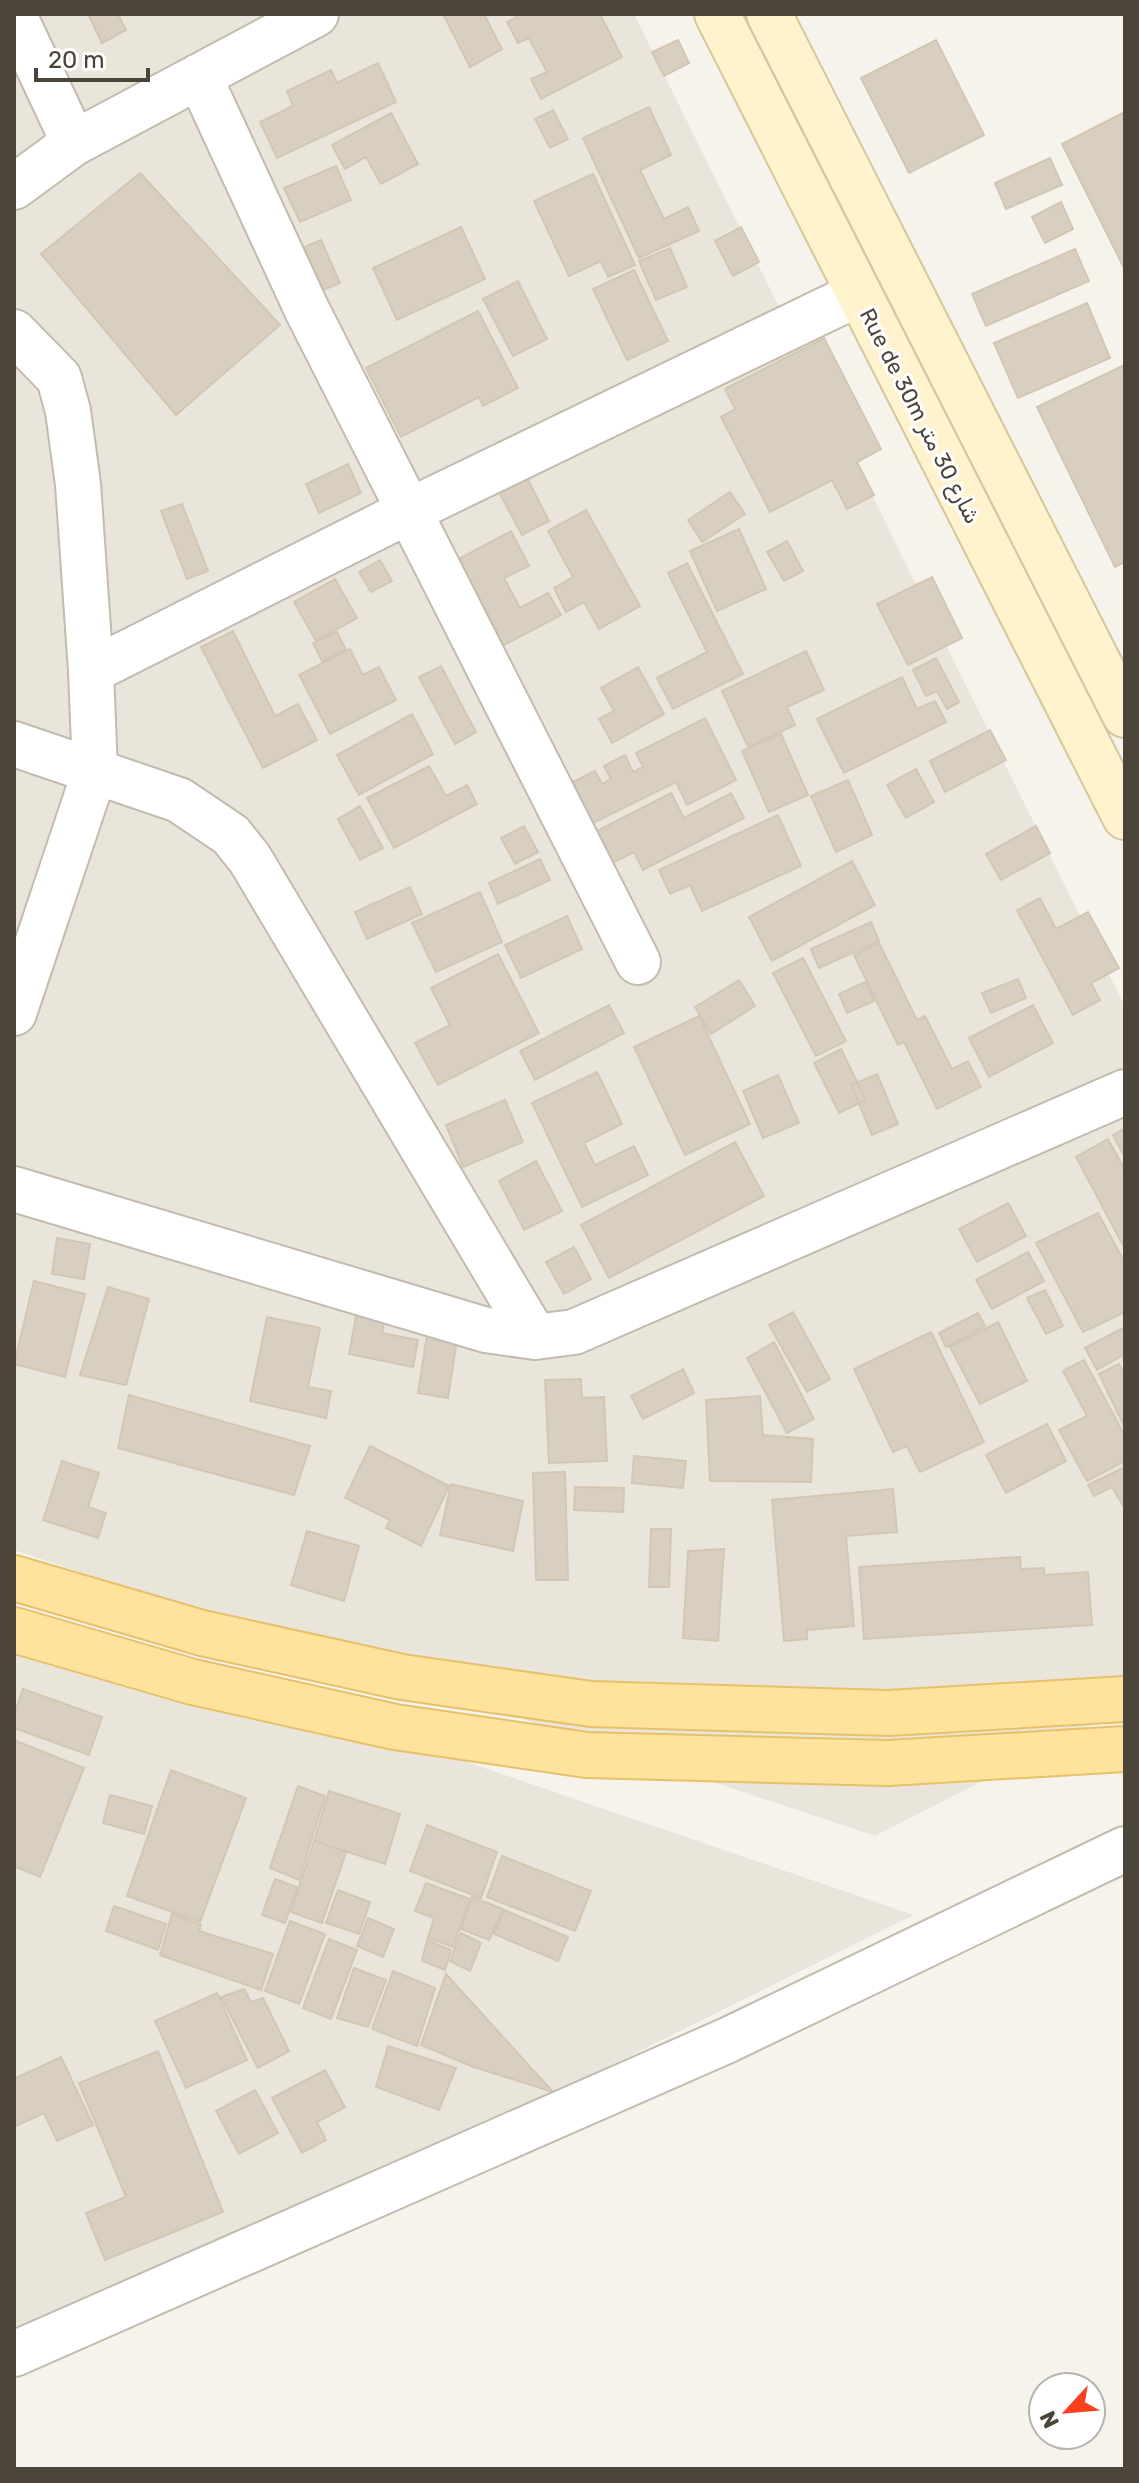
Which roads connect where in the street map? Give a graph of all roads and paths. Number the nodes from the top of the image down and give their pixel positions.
1 (316, 14) edge
2 (717, 14) edge
3 (769, 14) edge
4 (14, 15) edge
5 (199, 76) junction
6 (74, 143) junction
7 (14, 187) edge
8 (858, 294) junction
9 (14, 332) edge
10 (409, 511) junction
11 (91, 671) junction
12 (1119, 685) edge
13 (1068, 705) junction
14 (14, 744) edge
15 (95, 771) junction
16 (1125, 817) edge
17 (638, 962) dead end
18 (14, 1013) edge
19 (1125, 1092) edge
20 (14, 1189) edge
21 (535, 1337) junction
22 (14, 1578) edge
23 (14, 1630) edge
24 (1125, 1699) edge
25 (1125, 1749) edge
26 (1125, 1849) edge
27 (14, 2354) edge

1 - 5 street
2 - 8 street, Rue de 30m شارع 30 متر
3 - 12 street
4 - 6 street
5 - 6 street
5 - 10 street
6 - 7 street
8 - 10 street
8 - 13 street, Rue de 30m شارع 30 متر
9 - 11 street
10 - 11 street
10 - 17 street
11 - 15 street
12 - 13 street
13 - 16 street, Rue de 30m شارع 30 متر
14 - 15 street
15 - 18 street
15 - 21 street
19 - 21 street
20 - 21 street
22 - 24 main road
23 - 25 main road
26 - 27 street

